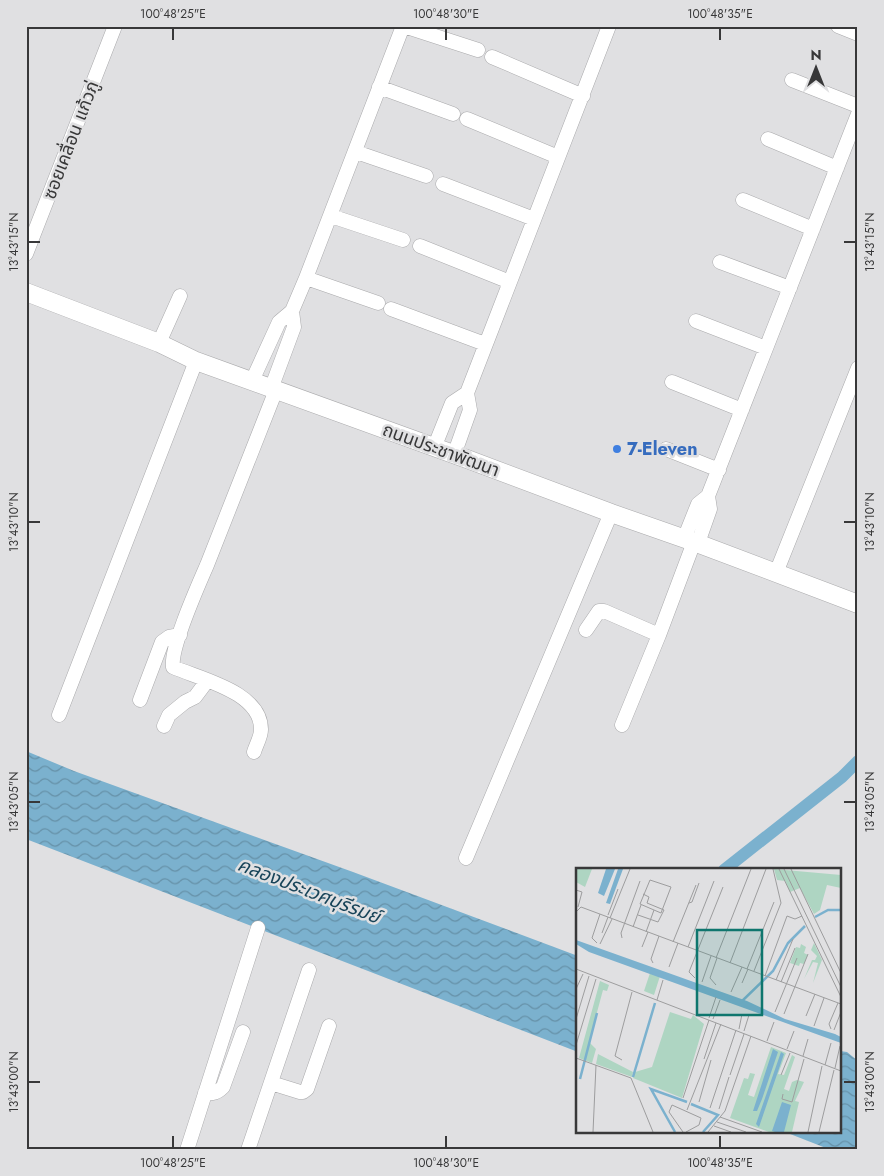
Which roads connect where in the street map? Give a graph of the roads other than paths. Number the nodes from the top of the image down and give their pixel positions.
1 (115, 26) edge
2 (404, 26) edge
3 (838, 26) edge
4 (605, 28) edge
5 (858, 34) edge
6 (478, 50) dead end
7 (492, 57) dead end
8 (792, 80) dead end
9 (379, 87) junction
10 (582, 96) junction
11 (858, 106) edge
12 (858, 114) edge
13 (768, 139) dead end
14 (356, 152) junction
15 (558, 157) junction
16 (837, 168) junction
17 (426, 176) dead end
18 (443, 184) dead end
19 (743, 200) dead end
20 (331, 216) junction
21 (534, 219) junction
22 (813, 229) junction
23 (403, 240) dead end
24 (420, 246) dead end
25 (26, 254) edge
26 (720, 262) dead end
27 (306, 278) junction
28 (510, 282) junction
29 (790, 288) junction
30 (26, 292) edge
31 (180, 296) dead end
32 (378, 302) dead end
33 (391, 309) dead end
34 (292, 311) junction
35 (696, 321) dead end
36 (159, 343) junction
37 (485, 344) junction
38 (766, 348) junction
39 (196, 361) junction
40 (858, 368) edge
41 (252, 381) junction
42 (672, 382) dead end
43 (273, 390) junction
44 (467, 394) junction
45 (742, 410) junction
46 (434, 448) junction
47 (666, 449) dead end
48 (454, 455) junction
49 (719, 470) junction
50 (610, 513) junction
51 (692, 541) junction
52 (776, 573) junction
53 (858, 604) edge
54 (586, 630) dead end
55 (180, 635) junction
56 (659, 635) junction
57 (207, 680) junction
58 (140, 700) dead end
59 (59, 715) dead end
60 (622, 725) dead end
61 (164, 726) dead end
62 (254, 752) dead end
63 (466, 858) dead end
64 (258, 928) dead end
65 (309, 970) dead end
66 (329, 1026) dead end
67 (243, 1032) dead end
68 (271, 1083) junction
69 (205, 1093) junction
70 (187, 1150) edge
71 (248, 1150) edge

1 - 25 street, ซอยเคลื่อน แก้วภู่
2 - 6 street
2 - 9 street
3 - 5 street
4 - 10 street
7 - 10 street
8 - 11 street
9 - 14 street
9 - 15 street
10 - 15 street
12 - 16 street
13 - 16 street
14 - 17 street
14 - 20 street
15 - 21 street
16 - 22 street
18 - 21 street
19 - 22 street
20 - 23 street
20 - 27 street
21 - 28 street
22 - 29 street
24 - 28 street
26 - 29 street
27 - 32 street
27 - 34 street
28 - 37 street
29 - 38 street
30 - 36 street, ถนนประชาพัฒนา
31 - 36 street
33 - 37 street
34 - 41 street
34 - 43 street
35 - 38 street
36 - 39 street, ถนนประชาพัฒนา
37 - 44 street
38 - 45 street
39 - 41 street, ถนนประชาพัฒนา
39 - 59 street
40 - 52 street
41 - 43 street, ถนนประชาพัฒนา
42 - 45 street
43 - 46 street, ถนนประชาพัฒนา
43 - 55 street
44 - 46 street
44 - 48 street
45 - 49 street
46 - 48 street, ถนนประชาพัฒนา
47 - 49 street
48 - 50 street, ถนนประชาพัฒนา
49 - 51 street
50 - 51 street, ถนนประชาพัฒนา
50 - 63 street
51 - 52 street, ถนนประชาพัฒนา
51 - 56 street
52 - 53 street, ถนนประชาพัฒนา
54 - 56 street
55 - 57 street
55 - 58 street
56 - 60 street
57 - 61 street
57 - 62 street
64 - 69 street
65 - 68 street
66 - 68 street
67 - 69 street
68 - 71 street
69 - 70 street

